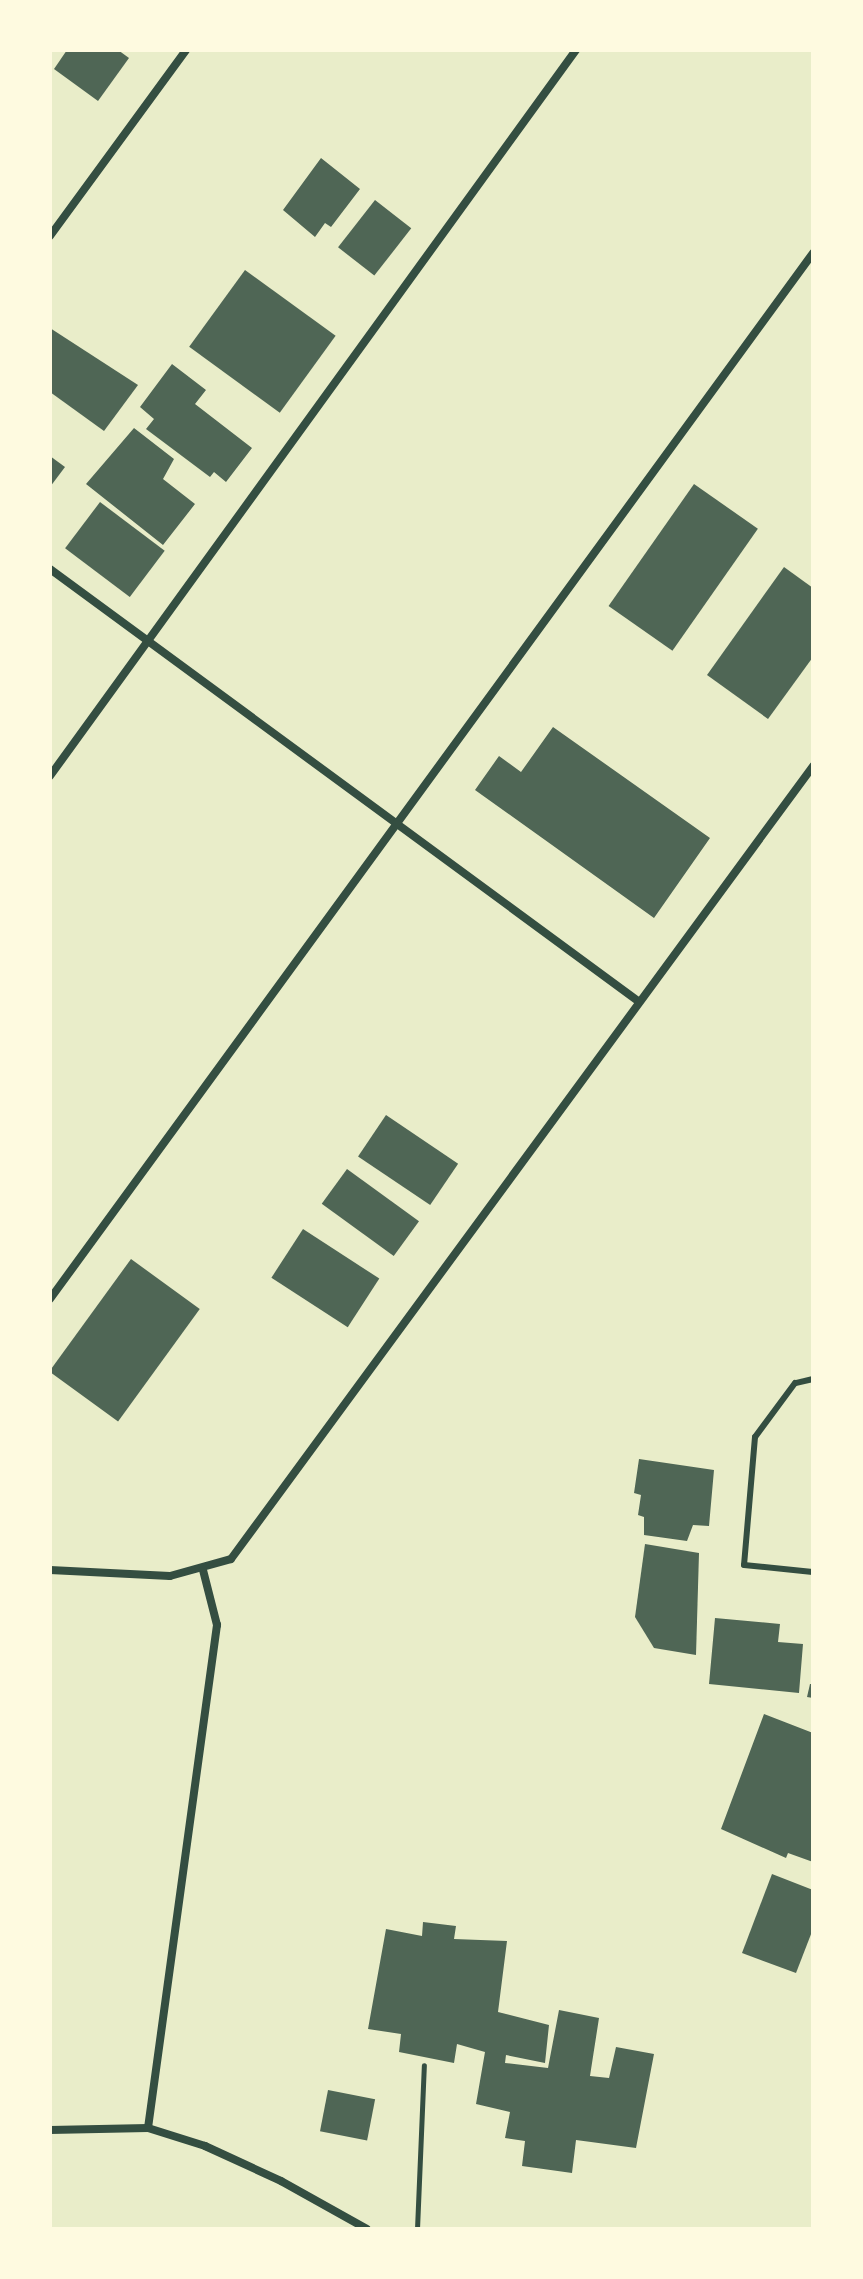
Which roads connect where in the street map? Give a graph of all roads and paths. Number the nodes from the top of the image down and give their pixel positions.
1 (186, 50) edge
2 (576, 50) edge
3 (50, 236) edge
4 (813, 253) edge
5 (50, 569) edge
6 (148, 641) junction
7 (812, 768) edge
8 (50, 776) edge
9 (396, 825) junction
10 (638, 1001) junction
11 (50, 1299) edge
12 (813, 1379) edge
13 (50, 1570) edge
14 (203, 1570) junction
15 (813, 1572) edge
16 (424, 2065) dead end
17 (148, 2128) junction
18 (50, 2130) edge
19 (367, 2229) edge
20 (417, 2229) edge

1 - 3 street
2 - 6 street
4 - 9 street
5 - 6 street
6 - 8 street
6 - 9 street
7 - 10 street
9 - 10 street
9 - 11 street
10 - 14 street
12 - 15 lane
13 - 14 street
14 - 17 street
16 - 20 path
17 - 18 street
17 - 19 street

